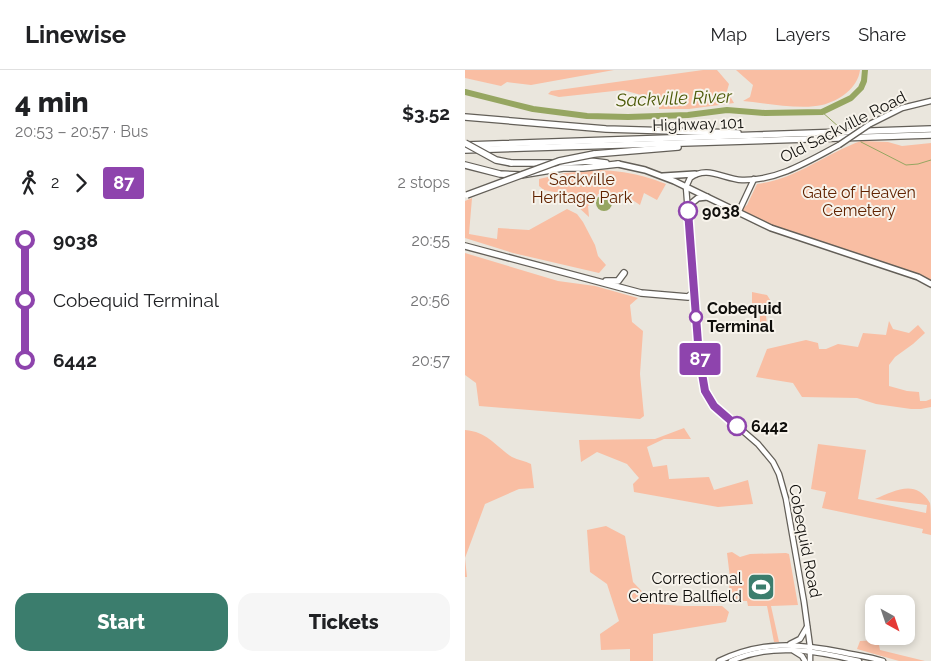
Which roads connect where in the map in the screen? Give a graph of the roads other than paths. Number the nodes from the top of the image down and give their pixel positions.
1 (931, 101) edge
2 (465, 117) edge
3 (931, 129) edge
4 (797, 135) junction
5 (931, 135) edge
6 (695, 143) junction
7 (465, 144) edge
8 (465, 150) edge
9 (618, 164) junction
10 (465, 165) edge
11 (695, 174) junction
12 (661, 176) junction
13 (754, 179) junction
14 (686, 187) junction
15 (466, 195) edge
16 (707, 197) junction
17 (687, 207) junction
18 (738, 213) junction
19 (465, 246) edge
20 (624, 274) dead end
21 (594, 280) junction
22 (931, 284) edge
23 (693, 293) junction
24 (807, 627) junction
25 (787, 645) junction
26 (810, 646) junction
27 (791, 649) junction
28 (810, 652) junction
29 (719, 661) edge
30 (731, 661) edge
31 (805, 661) edge
32 (810, 661) edge
33 (859, 661) edge
34 (883, 661) edge

1 - 13 main road, Old Sackville Road, bridge
2 - 4 highway
3 - 4 highway, Highway 101
4 - 7 highway, Highway 101
5 - 6 highway, Highway 101
6 - 8 highway, Highway 101
6 - 15 highway, bridge
7 - 9 highway, bridge
9 - 10 highway
9 - 12 main road
11 - 12 main road
11 - 13 main road, Old Sackville Road
11 - 14 main road
12 - 14 main road
13 - 18 main road
14 - 16 main road
14 - 17 main road, Cobequid Road
16 - 17 main road
16 - 18 main road
17 - 23 main road, Cobequid Road
18 - 22 main road
19 - 21 highway
20 - 21 highway
21 - 23 highway
23 - 24 main road, Cobequid Road
24 - 25 main road
24 - 26 main road, Cobequid Road
25 - 26 main road
25 - 29 main road
26 - 28 main road, Cobequid Road
26 - 34 main road
27 - 28 main road
27 - 30 main road
27 - 31 main road
28 - 32 main road, Cobequid Road
28 - 33 main road

